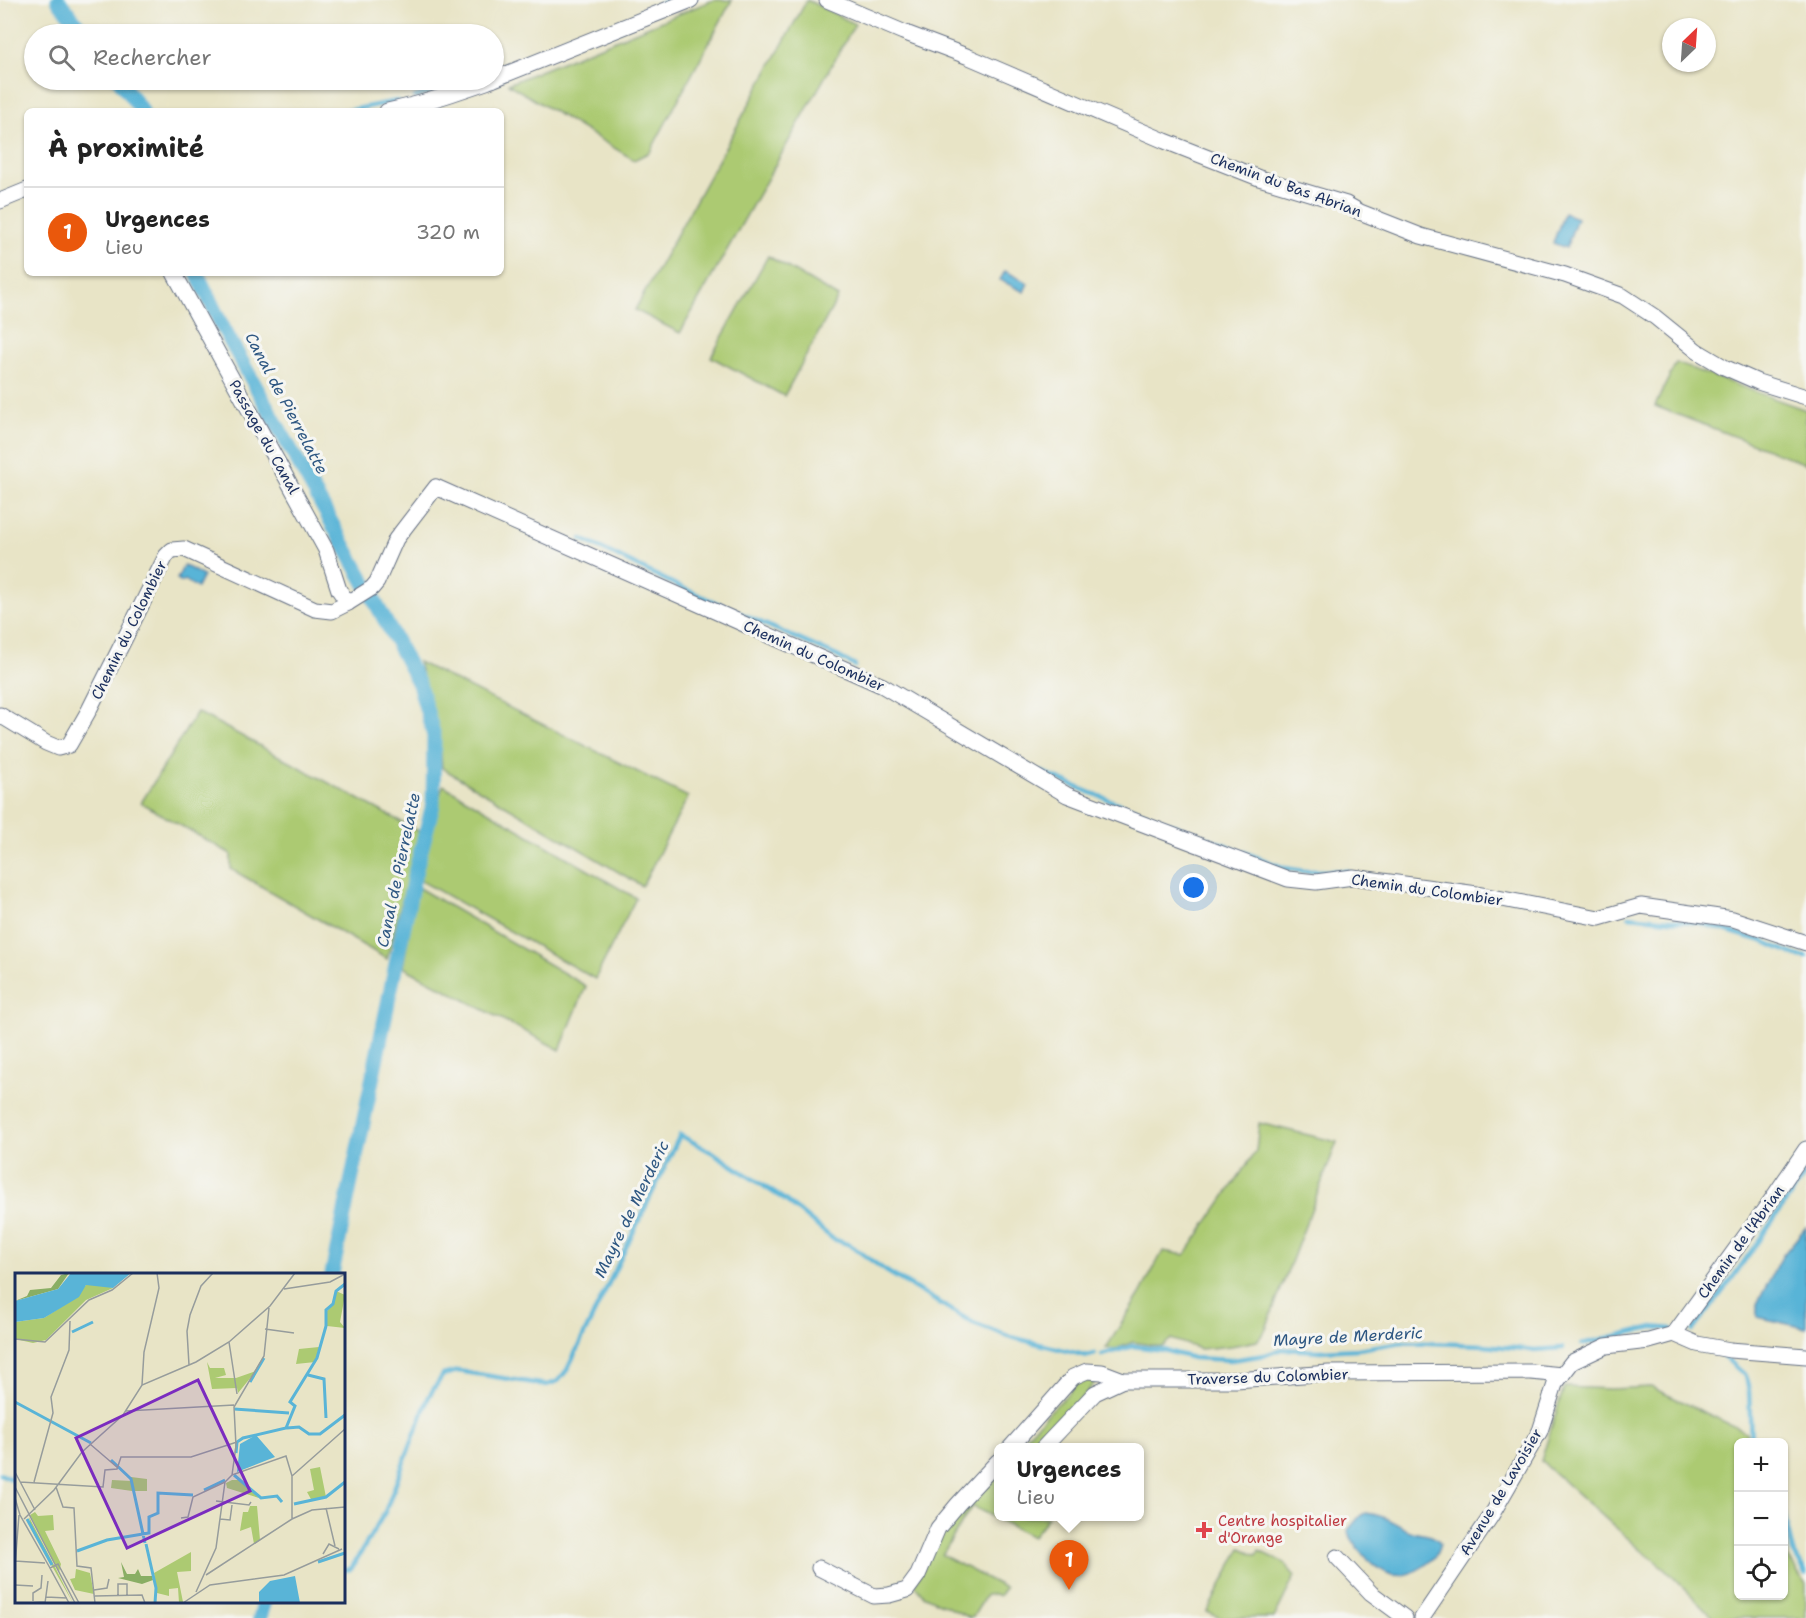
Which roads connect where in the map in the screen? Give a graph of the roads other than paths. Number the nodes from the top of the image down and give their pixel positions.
1 (691, 0) edge
2 (827, 0) edge
3 (504, 75) edge
4 (463, 90) edge
5 (401, 108) edge
6 (24, 191) edge
7 (0, 201) edge
8 (176, 276) edge
9 (1806, 397) edge
10 (360, 596) junction
11 (0, 715) edge
12 (1806, 944) edge
13 (1806, 1149) edge
14 (1676, 1330) junction
15 (1806, 1356) edge
16 (1562, 1375) junction
17 (1123, 1380) junction
18 (1014, 1443) edge
19 (1048, 1443) edge
20 (994, 1466) edge
21 (1337, 1557) dead end
22 (819, 1568) dead end
23 (1405, 1618) edge
24 (1422, 1618) edge

1 - 3 street
2 - 9 street, Chemin du Bas Abrian
4 - 5 street
6 - 7 street
8 - 10 street, Passage du Canal
10 - 11 street, Chemin du Colombier
10 - 12 street, Chemin du Colombier
13 - 14 street, Chemin de l'Abrian
14 - 15 street
14 - 16 street, Avenue de Lavoisier
16 - 17 street, Traverse du Colombier
16 - 24 street, Avenue de Lavoisier
17 - 18 street, Traverse du Colombier
17 - 19 street
20 - 22 street
21 - 23 street

